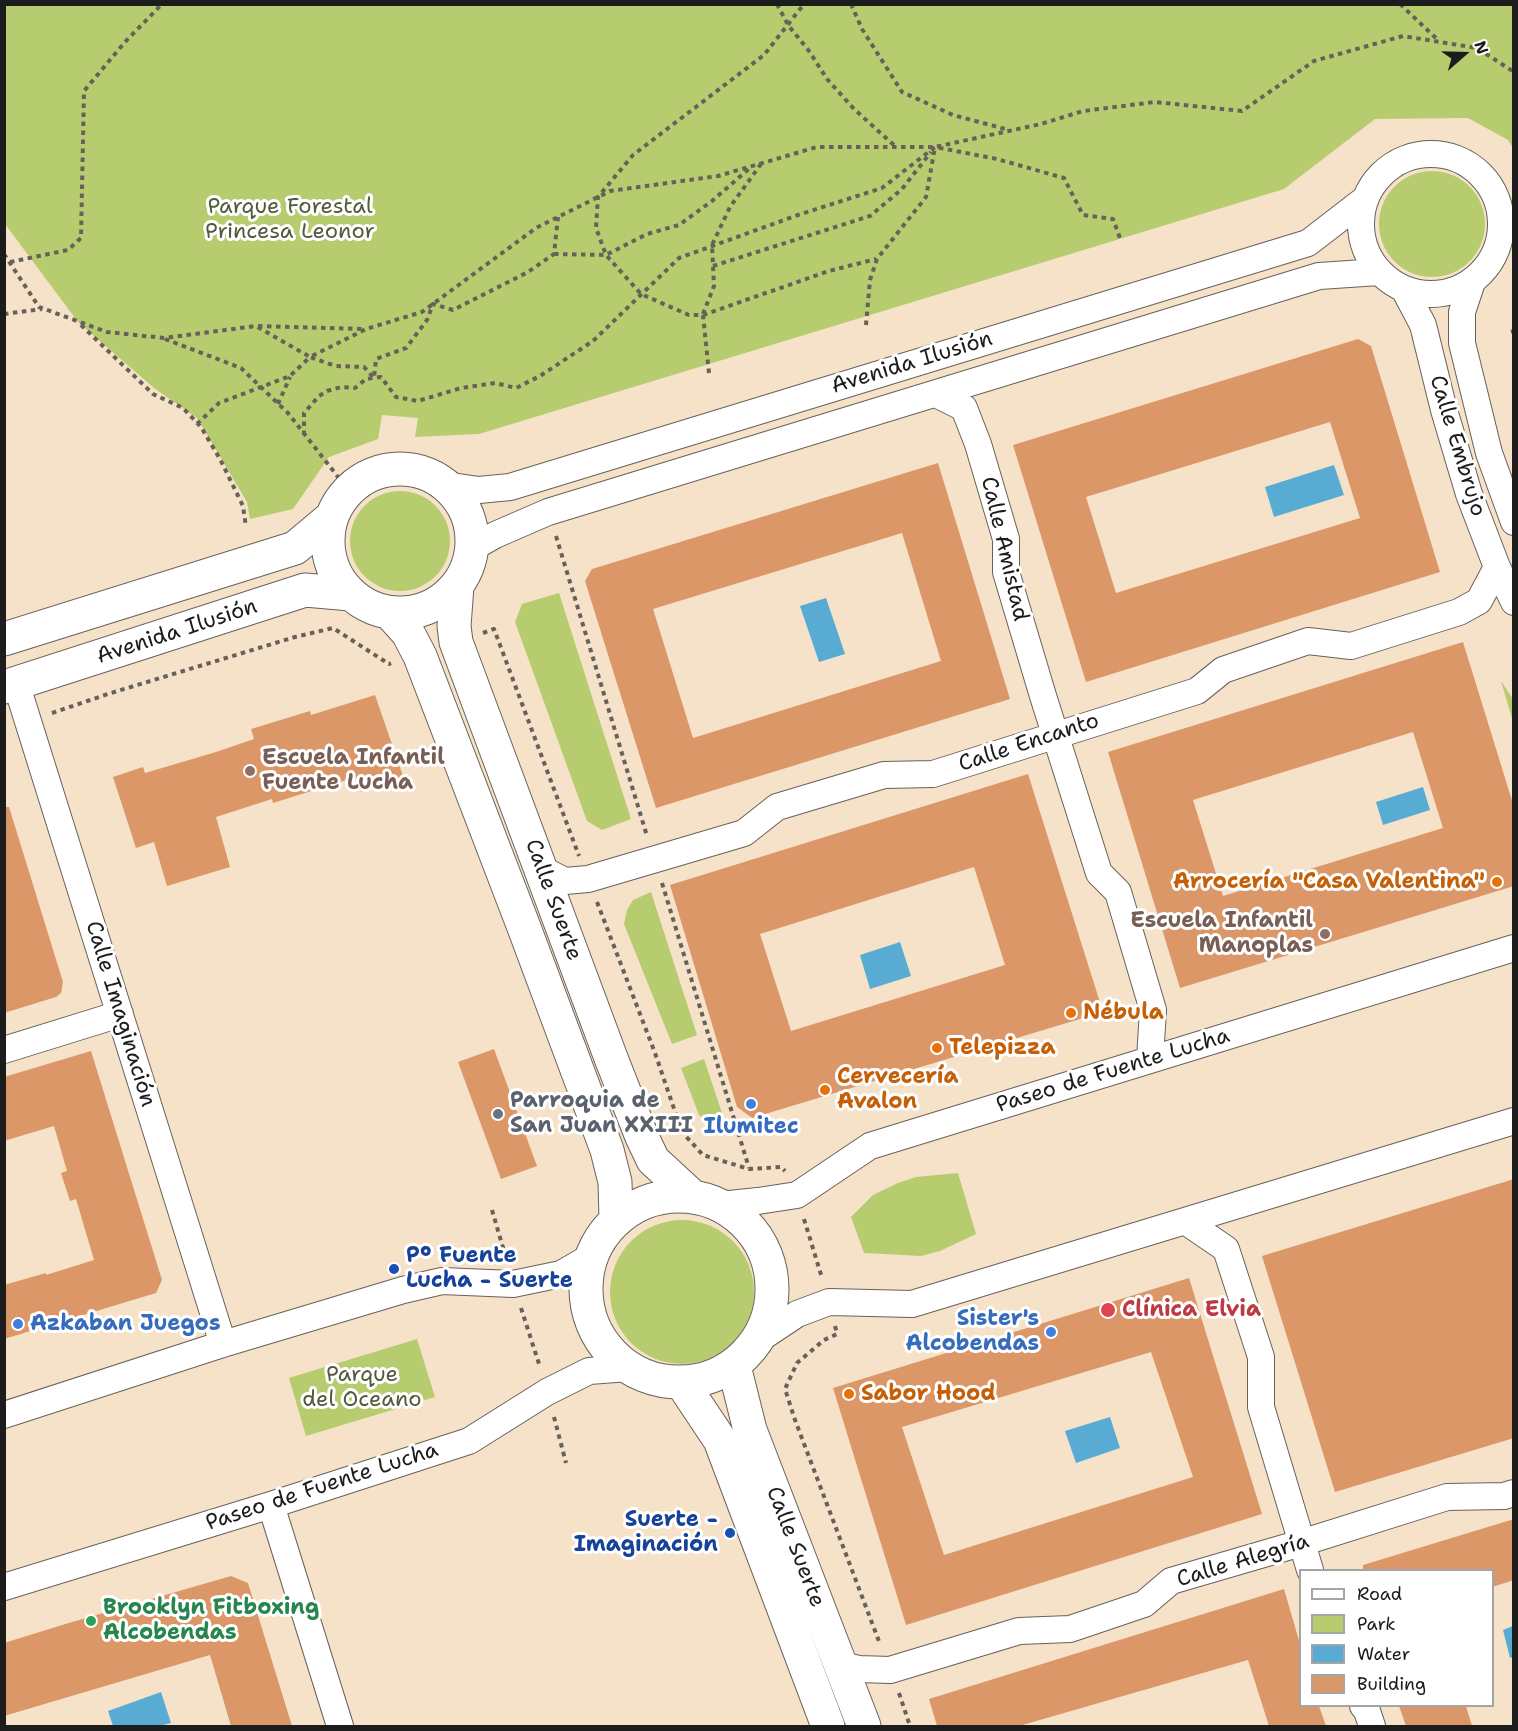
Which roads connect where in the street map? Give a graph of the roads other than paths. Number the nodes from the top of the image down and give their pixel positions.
1 (1365, 199) junction
2 (1379, 272) junction
3 (1472, 282) junction
4 (1404, 289) junction
5 (936, 394) junction
6 (445, 485) junction
7 (332, 517) junction
8 (1514, 522) edge
9 (472, 548) junction
10 (1497, 567) junction
11 (457, 586) junction
12 (351, 594) junction
13 (1514, 602) edge
14 (390, 613) junction
15 (4, 639) edge
16 (10, 685) edge
17 (1056, 734) junction
18 (541, 869) junction
19 (1514, 948) edge
20 (120, 1014) junction
21 (4, 1050) edge
22 (1150, 1059) junction
23 (1514, 1121) edge
24 (706, 1201) junction
25 (616, 1219) junction
26 (1185, 1221) junction
27 (592, 1256) junction
28 (758, 1340) junction
29 (223, 1344) junction
30 (734, 1366) junction
31 (629, 1368) junction
32 (682, 1383) junction
33 (4, 1415) edge
34 (1514, 1493) edge
35 (271, 1505) junction
36 (1301, 1543) junction
37 (1310, 1569) edge
38 (4, 1587) edge
39 (840, 1665) junction
40 (1364, 1707) edge
41 (340, 1726) edge
42 (828, 1726) edge
43 (864, 1726) edge
44 (1372, 1726) edge

1 - 2 street
1 - 3 street
1 - 6 street, Avenida Ilusión
2 - 4 street
2 - 5 street, Avenida Ilusión
3 - 4 street
3 - 8 street, Calle Embrujo
4 - 10 street, Calle Embrujo
5 - 9 street, Avenida Ilusión
5 - 17 street, Calle Amistad
6 - 7 main road
6 - 9 main road
7 - 12 main road
7 - 15 main road, Avenida Ilusión
9 - 11 main road
10 - 13 street, Calle Embrujo
10 - 17 street, Calle Encanto
11 - 14 main road
11 - 18 main road, Calle Suerte
12 - 14 main road
12 - 16 main road, Avenida Ilusión
14 - 25 main road, Calle Suerte
16 - 20 street, Calle Imaginación
17 - 18 street, Calle Encanto
17 - 22 street, Calle Amistad
18 - 24 main road, Calle Suerte
19 - 22 street, Paseo de Fuente Lucha
20 - 21 street
20 - 29 street, Calle Imaginación
22 - 24 street, Paseo de Fuente Lucha
23 - 26 street
24 - 25 main road
24 - 28 main road
25 - 27 main road
26 - 28 street
26 - 36 street
27 - 29 street
27 - 31 main road
28 - 30 main road
29 - 33 street
30 - 32 main road
30 - 39 main road, Calle Suerte
31 - 32 main road
31 - 35 street, Paseo de Fuente Lucha
32 - 42 main road, Calle Suerte
34 - 36 street, Calle Alegría
35 - 38 street, Paseo de Fuente Lucha
35 - 41 street
36 - 37 street
36 - 39 street, Calle Alegría
39 - 43 main road, Calle Suerte
40 - 44 street

